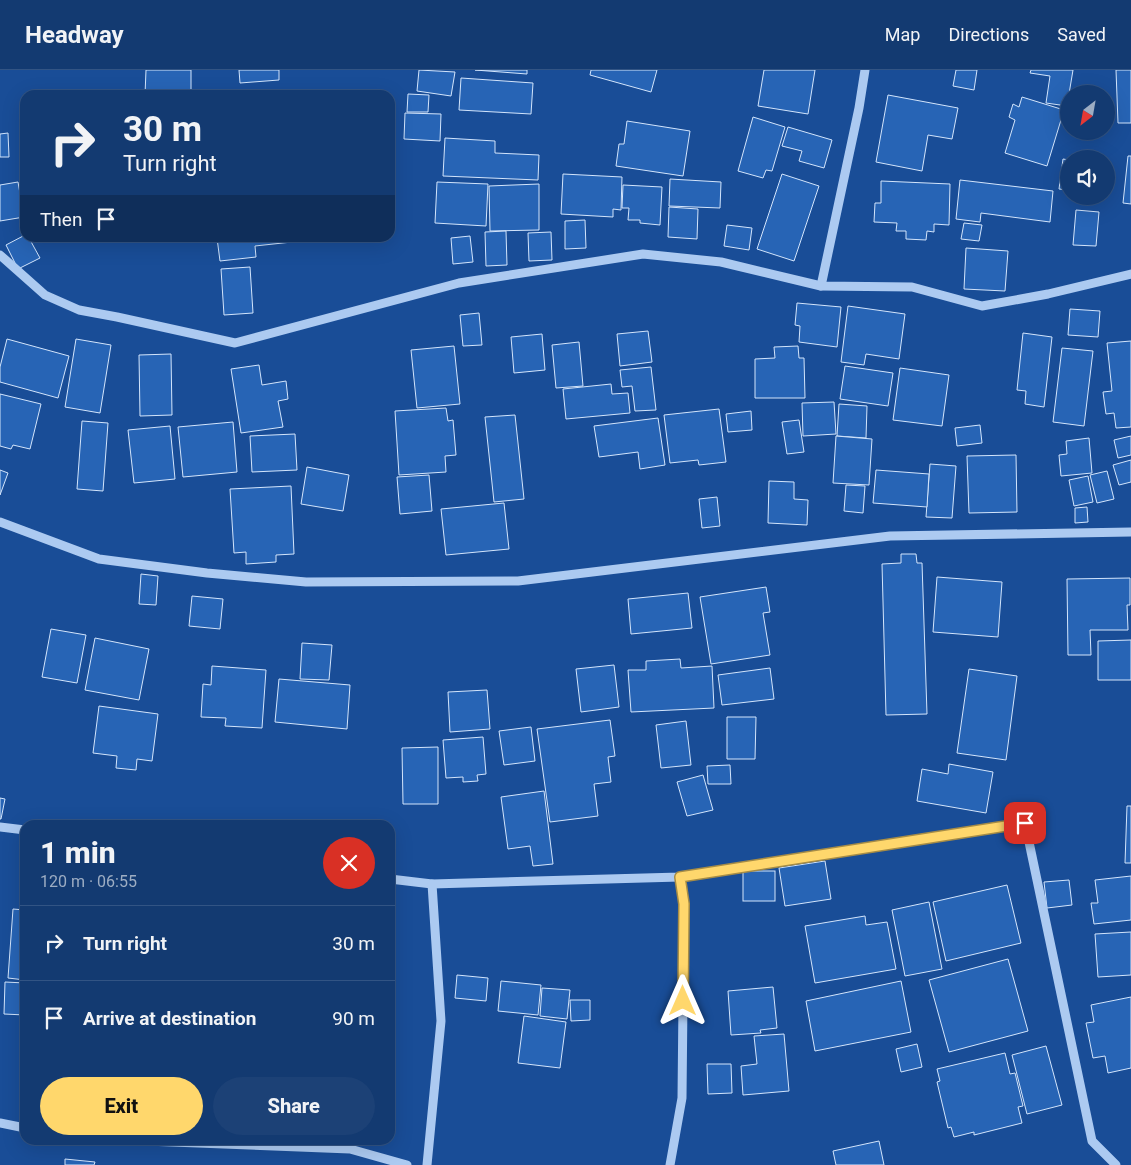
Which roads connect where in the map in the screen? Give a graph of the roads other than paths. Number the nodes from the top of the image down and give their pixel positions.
1 (866, 70) edge
2 (0, 254) edge
3 (1131, 274) edge
4 (821, 286) junction
5 (0, 522) edge
6 (1131, 532) edge
7 (0, 827) edge
8 (20, 829) edge
9 (680, 877) junction
10 (395, 880) edge
11 (432, 884) junction
12 (0, 1123) edge
13 (20, 1127) edge
14 (248, 1145) edge
15 (407, 1165) edge
16 (427, 1165) edge
17 (670, 1165) edge
18 (1116, 1165) edge

1 - 4 street
2 - 4 street
3 - 4 street
5 - 6 street
7 - 8 street
9 - 11 street
9 - 17 street
9 - 18 street
10 - 11 street
11 - 16 street
12 - 13 street
14 - 15 street

